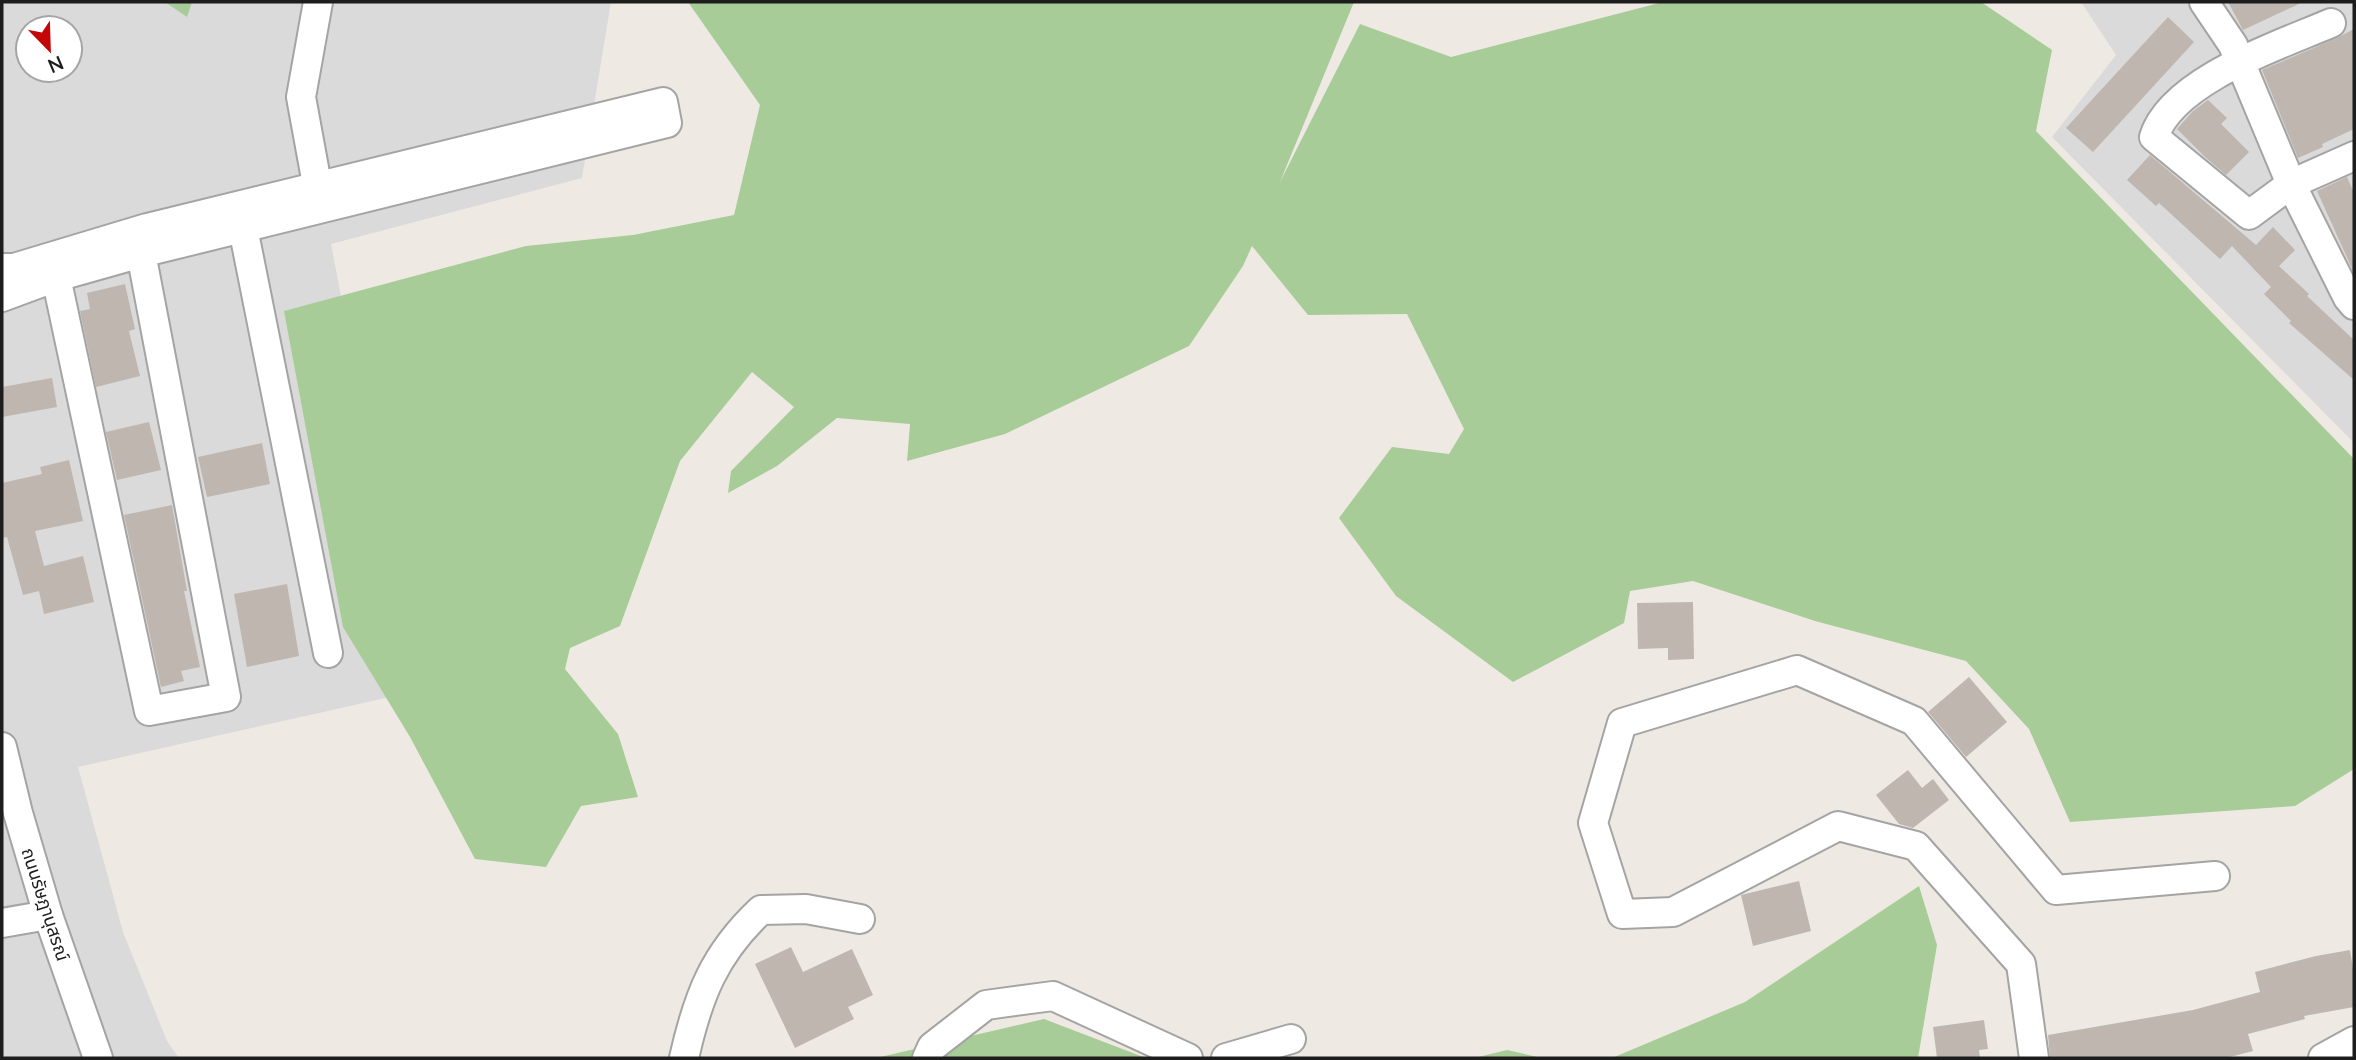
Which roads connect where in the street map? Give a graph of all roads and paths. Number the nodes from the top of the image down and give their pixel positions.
1 (318, 2) edge
2 (2204, 2) edge
3 (2330, 23) dead end
4 (2239, 63) junction
5 (2354, 156) edge
6 (2291, 184) junction
7 (319, 198) junction
8 (243, 228) junction
9 (141, 253) junction
10 (2, 268) edge
11 (56, 276) junction
12 (2, 297) edge
13 (2354, 305) edge
14 (328, 653) dead end
15 (2, 747) edge
16 (10, 815) edge
17 (2215, 876) dead end
18 (48, 915) junction
19 (860, 919) dead end
20 (2, 923) edge
21 (1291, 1040) dead end
22 (2354, 1041) edge
23 (98, 1058) edge
24 (684, 1058) edge
25 (927, 1058) edge
26 (1188, 1058) edge
27 (1226, 1058) edge
28 (2034, 1058) edge
29 (2323, 1058) edge

1 - 7 street
2 - 4 street
3 - 4 street
4 - 6 street
4 - 6 street
5 - 6 street
6 - 13 street
7 - 7 street
7 - 8 street
7 - 10 street
8 - 9 street
8 - 14 street
9 - 11 street
9 - 11 street
11 - 12 street
15 - 16 street, ถนนรัษฎานุสรณ์
16 - 18 street, ถนนรัษฎานุสรณ์
17 - 28 street
18 - 20 street
18 - 23 street, ถนนรัษฎานุสรณ์
19 - 24 street
21 - 27 street
22 - 29 street
25 - 26 street

